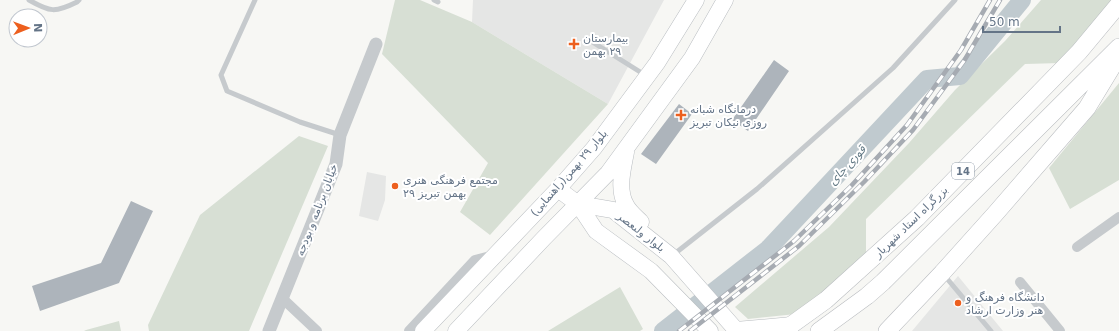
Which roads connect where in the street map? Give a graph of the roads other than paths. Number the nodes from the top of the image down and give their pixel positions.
1 (29, 0) edge
2 (79, 0) edge
3 (255, 0) edge
4 (696, 0) edge
5 (725, 0) edge
6 (955, 0) edge
7 (1119, 4) edge
8 (586, 38) dead end
9 (376, 44) dead end
10 (1119, 47) edge
11 (1119, 55) edge
12 (647, 76) junction
13 (340, 135) junction
14 (627, 148) junction
15 (558, 189) junction
16 (578, 204) junction
17 (1119, 217) edge
18 (1077, 247) dead end
19 (496, 254) junction
20 (676, 262) junction
21 (942, 273) junction
22 (1020, 282) dead end
23 (282, 298) junction
24 (788, 328) edge
25 (737, 330) edge
26 (269, 331) edge
27 (317, 331) edge
28 (409, 331) edge
29 (423, 331) edge
30 (456, 331) edge
31 (710, 331) edge
32 (819, 331) edge
33 (887, 331) edge
34 (991, 331) edge
35 (1060, 331) edge

1 - 2 lane
3 - 13 lane
4 - 12 main road, بلوار ٢٩ بهمن(راهنمایی)
5 - 14 main road
6 - 20 lane
7 - 24 highway, بزرگراه استاد شهریار / 14
8 - 12 lane
9 - 13 street, خیابان برنامه و بودجه
10 - 32 highway, بزرگراه استاد شهریار
11 - 21 highway
12 - 15 main road, بلوار ٢٩ بهمن(راهنمایی)
13 - 23 street, خیابان برنامه و بودجه
14 - 16 main road
14 - 20 main road
15 - 16 main road
15 - 19 main road, بلوار ٢٩ بهمن(راهنمایی)
16 - 20 main road, بلوار ولىعصر
16 - 30 main road
16 - 31 main road
17 - 18 street
19 - 28 street
19 - 29 main road, بلوار ٢٩ بهمن(راهنمایی)
20 - 25 main road, بلوار ولىعصر
21 - 33 highway
21 - 34 lane
22 - 35 street
23 - 26 street, خیابان برنامه و بودجه
23 - 27 street
24 - 25 main road

